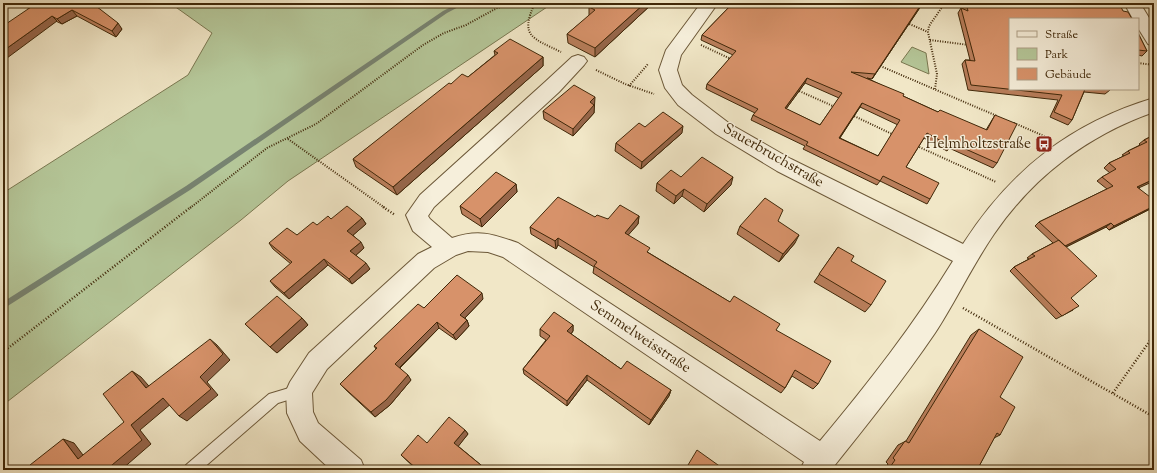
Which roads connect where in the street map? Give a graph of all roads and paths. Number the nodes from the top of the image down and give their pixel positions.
1 (514, 3) edge
2 (535, 3) edge
3 (710, 3) edge
4 (945, 3) edge
5 (1132, 3) edge
6 (907, 23) edge
7 (928, 32) junction
8 (685, 37) junction
9 (930, 40) junction
10 (1154, 40) edge
11 (974, 45) edge
12 (732, 59) edge
13 (578, 61) junction
14 (1139, 63) edge
15 (877, 64) edge
16 (1154, 64) edge
17 (796, 89) edge
18 (935, 89) junction
19 (686, 100) junction
20 (1154, 105) edge
21 (839, 109) edge
22 (846, 112) edge
23 (998, 116) edge
24 (1011, 122) edge
25 (896, 136) edge
26 (288, 139) junction
27 (910, 142) edge
28 (1067, 147) junction
29 (1016, 192) junction
30 (417, 215) junction
31 (449, 248) junction
32 (967, 257) junction
33 (944, 296) junction
34 (1154, 334) edge
35 (3, 352) edge
36 (299, 391) junction
37 (1113, 394) junction
38 (1154, 417) edge
39 (818, 464) edge
40 (191, 470) edge
41 (351, 470) edge

1 - 26 path
2 - 13 path
3 - 8 street, Sauerbruchstraße
4 - 7 path
5 - 10 street
6 - 7 path
7 - 9 path
8 - 12 path
8 - 19 street, Sauerbruchstraße
9 - 11 path
9 - 18 path
13 - 19 path
13 - 30 street
14 - 16 path
15 - 18 path
17 - 21 path
18 - 23 path
19 - 32 street, Sauerbruchstraße
20 - 28 street
22 - 25 path
24 - 28 path
26 - 30 path
26 - 35 path
27 - 29 path
28 - 29 street
29 - 32 street
30 - 31 street
31 - 36 street, Semmelweisstraße
31 - 39 street, Semmelweisstraße
32 - 33 street
33 - 37 path
33 - 39 street
34 - 37 path
36 - 40 lane
36 - 41 street
37 - 38 path

